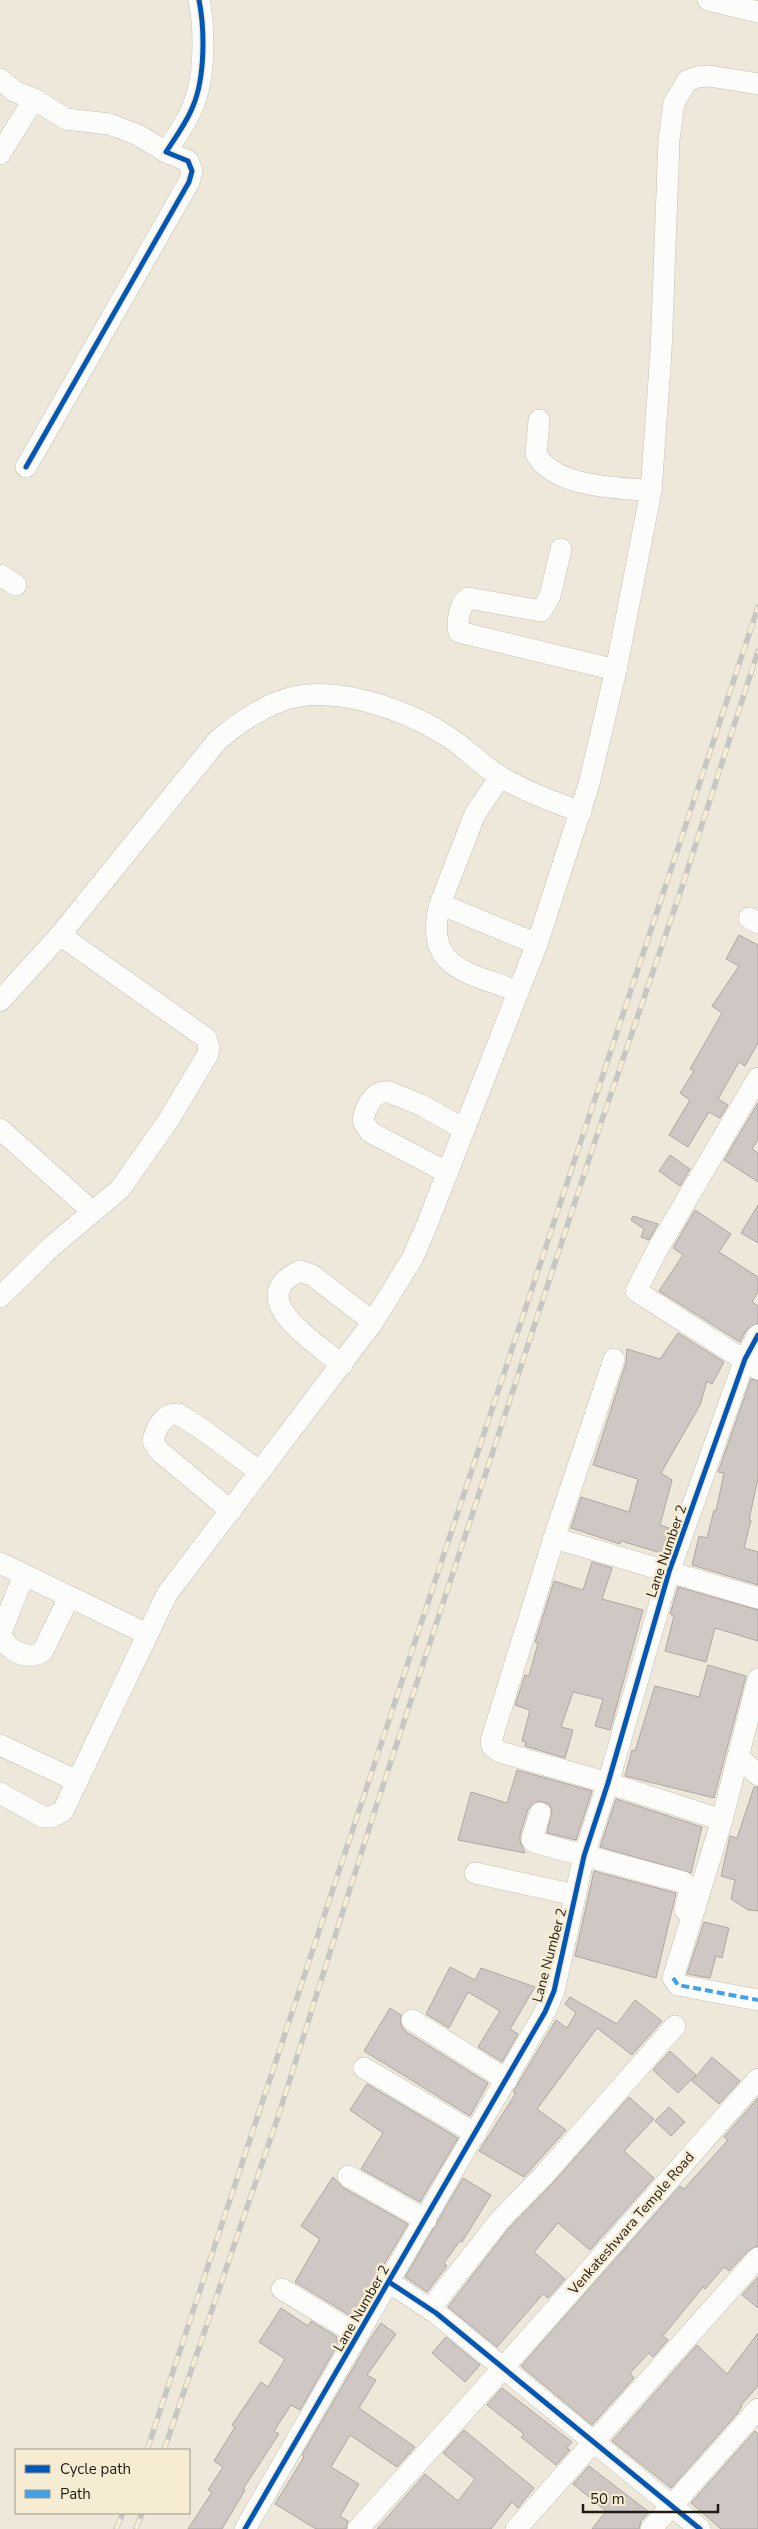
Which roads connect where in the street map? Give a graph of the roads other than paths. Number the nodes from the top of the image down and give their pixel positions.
1 (199, 0) edge
2 (708, 0) edge
3 (758, 12) edge
4 (0, 79) edge
5 (758, 84) edge
6 (34, 99) junction
7 (166, 152) junction
8 (0, 154) edge
9 (539, 420) dead end
10 (26, 467) dead end
11 (651, 491) junction
12 (561, 550) dead end
13 (616, 670) junction
14 (500, 777) junction
15 (581, 812) junction
16 (440, 904) junction
17 (60, 934) junction
18 (537, 944) junction
19 (517, 990) junction
20 (0, 1001) edge
21 (758, 1078) edge
22 (0, 1129) edge
23 (464, 1129) junction
24 (448, 1173) junction
25 (93, 1212) junction
26 (0, 1297) edge
27 (373, 1322) junction
28 (758, 1335) edge
29 (614, 1359) dead end
30 (752, 1364) edge
31 (342, 1365) junction
32 (260, 1472) junction
33 (231, 1511) junction
34 (554, 1538) junction
35 (0, 1564) edge
36 (669, 1572) junction
37 (24, 1575) junction
38 (69, 1597) junction
39 (758, 1598) edge
40 (147, 1634) junction
41 (758, 1679) edge
42 (0, 1745) edge
43 (738, 1757) junction
44 (758, 1775) edge
45 (77, 1780) junction
46 (608, 1783) junction
47 (0, 1792) edge
48 (540, 1813) dead end
49 (722, 1820) junction
50 (584, 1856) junction
51 (475, 1874) dead end
52 (575, 1895) junction
53 (670, 1968) dead end
54 (758, 2000) edge
55 (412, 2020) dead end
56 (675, 2026) dead end
57 (364, 2068) dead end
58 (758, 2079) edge
59 (507, 2080) junction
60 (476, 2134) junction
61 (348, 2176) dead end
62 (426, 2220) junction
63 (758, 2258) edge
64 (389, 2282) junction
65 (282, 2289) dead end
66 (430, 2309) junction
67 (358, 2335) junction
68 (504, 2367) junction
69 (758, 2409) edge
70 (593, 2442) junction
71 (671, 2506) junction
72 (245, 2529) edge
73 (358, 2529) edge
74 (516, 2529) edge
75 (652, 2529) edge
76 (700, 2529) edge

1 - 7 street
2 - 3 street
4 - 6 street
5 - 11 street
6 - 7 street
6 - 8 street
7 - 10 street
9 - 11 street
11 - 13 street
12 - 13 street
13 - 15 street
14 - 15 street
14 - 16 street
14 - 17 street
15 - 18 street
16 - 18 street
16 - 19 street
17 - 20 street
17 - 25 street
18 - 19 street
19 - 23 street
21 - 30 street
22 - 25 street
23 - 24 street
23 - 24 street
24 - 27 street
25 - 26 street
27 - 31 street
27 - 31 street
28 - 30 street, Lane Number 2
29 - 34 street
30 - 36 street, Lane Number 2
31 - 32 street
32 - 33 street
32 - 33 street
33 - 40 street
34 - 36 street
34 - 46 street
35 - 37 street
36 - 39 street
36 - 46 street, Lane Number 2
37 - 38 street
37 - 38 street
38 - 40 street
40 - 45 street
41 - 43 street
42 - 45 street
43 - 44 street
43 - 49 street
45 - 47 street
46 - 49 street
46 - 50 street, Lane Number 2
48 - 50 street
49 - 54 street
50 - 52 street, Lane Number 2
50 - 53 street
51 - 52 street
52 - 59 street, Lane Number 2
55 - 59 street
56 - 66 street
57 - 60 street
58 - 68 street, Venkateshwara Temple Road
59 - 60 street, Lane Number 2
60 - 62 street, Lane Number 2
61 - 62 street
62 - 64 street, Lane Number 2
63 - 70 street
64 - 66 street
64 - 67 street, Lane Number 2
65 - 67 street
66 - 68 street
67 - 72 street, Lane Number 2
68 - 70 street
68 - 73 street, Venkateshwara Temple Road
69 - 71 street
70 - 71 street
70 - 74 street
71 - 75 street
71 - 76 street

